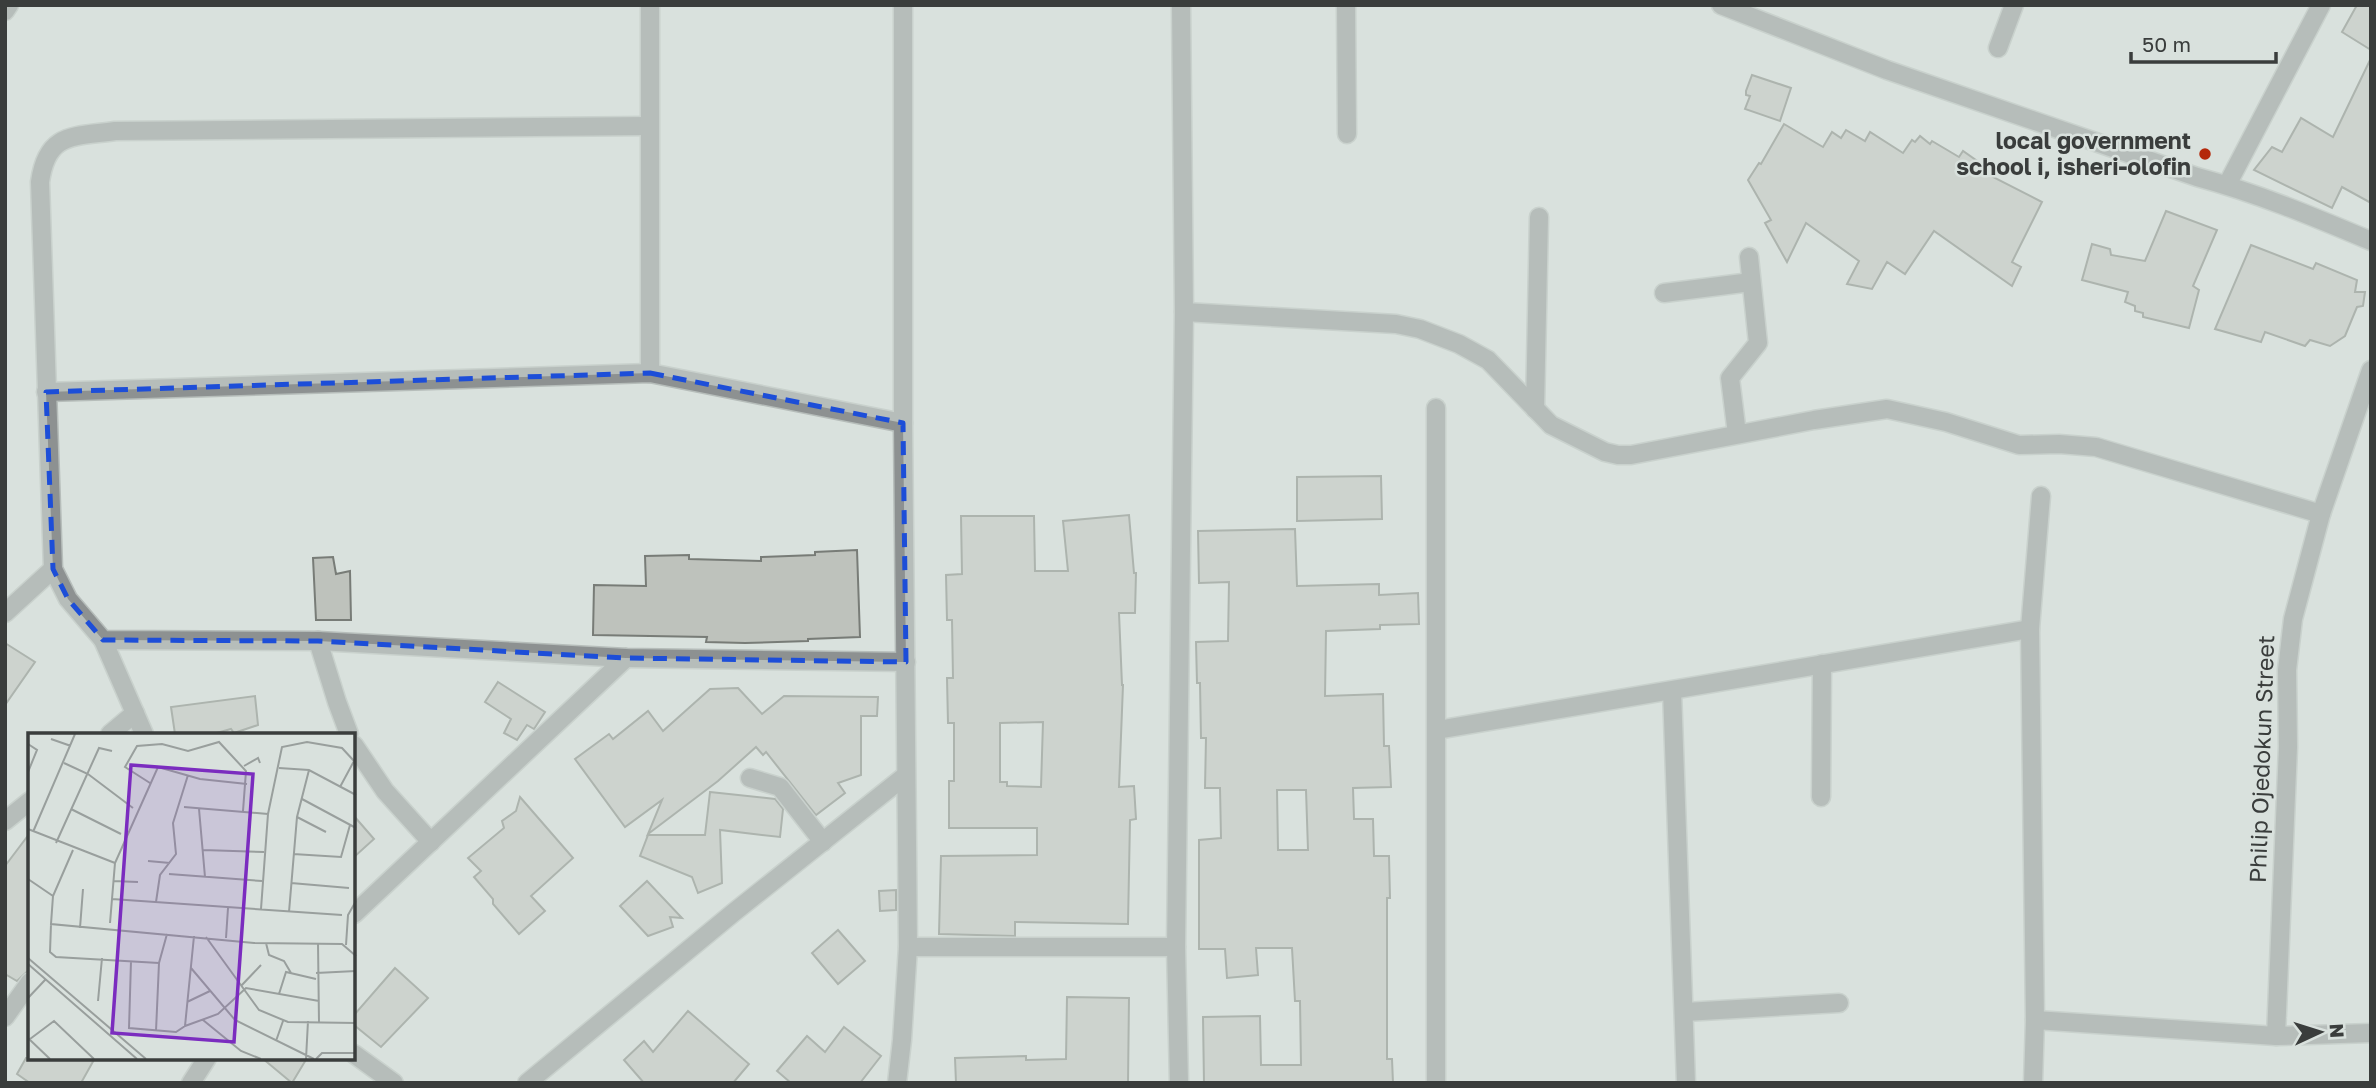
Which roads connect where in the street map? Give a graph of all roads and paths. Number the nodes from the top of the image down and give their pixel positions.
1 (9, 5) edge
2 (650, 5) edge
3 (903, 5) edge
4 (1181, 5) edge
5 (1346, 5) edge
6 (1721, 5) edge
7 (2014, 5) edge
8 (2321, 5) edge
9 (5, 11) edge
10 (1998, 47) dead end
11 (648, 127) junction
12 (1347, 134) dead end
13 (2227, 185) junction
14 (1539, 217) dead end
15 (2371, 241) edge
16 (1749, 257) dead end
17 (1751, 282) junction
18 (1664, 293) dead end
19 (1184, 312) junction
20 (2371, 370) edge
21 (650, 373) junction
22 (46, 392) junction
23 (1436, 408) dead end
24 (1535, 409) junction
25 (903, 423) junction
26 (1737, 434) junction
27 (2041, 496) dead end
28 (2321, 514) junction
29 (53, 569) junction
30 (5, 613) edge
31 (2030, 629) junction
32 (103, 640) junction
33 (318, 641) junction
34 (626, 658) junction
35 (906, 662) junction
36 (1822, 664) junction
37 (1672, 691) junction
38 (135, 713) junction
39 (1437, 730) junction
40 (111, 733) edge
41 (144, 733) edge
42 (349, 733) edge
43 (355, 746) edge
44 (905, 776) junction
45 (750, 778) dead end
46 (1821, 797) dead end
47 (28, 803) edge
48 (5, 821) edge
49 (431, 842) junction
50 (822, 842) junction
51 (355, 913) edge
52 (908, 947) junction
53 (1176, 947) junction
54 (28, 985) edge
55 (1839, 1003) dead end
56 (1685, 1012) junction
57 (5, 1017) edge
58 (2035, 1020) junction
59 (2371, 1032) edge
60 (2276, 1036) junction
61 (355, 1055) edge
62 (206, 1060) edge
63 (191, 1083) edge
64 (394, 1083) edge
65 (527, 1083) edge
66 (897, 1083) edge
67 (1179, 1083) edge
68 (1436, 1083) edge
69 (1686, 1083) edge
70 (2033, 1083) edge

1 - 9 street
2 - 11 street
3 - 25 street
4 - 19 street
5 - 12 street
6 - 13 street
7 - 10 street
8 - 13 street
11 - 21 street
11 - 22 street
13 - 15 street
14 - 24 street
16 - 17 street
17 - 18 street
17 - 26 street
19 - 24 street
19 - 53 street
20 - 28 street, Philip Ojedokun Street
21 - 22 street
21 - 25 street
22 - 29 street
23 - 39 street
24 - 26 street
25 - 35 street
26 - 28 street
27 - 31 street
28 - 60 street, Philip Ojedokun Street
29 - 30 street
29 - 32 street
31 - 36 street
31 - 58 street
32 - 33 street
32 - 38 street
33 - 34 street
33 - 42 street
34 - 35 street
34 - 49 street
35 - 44 street
36 - 37 street
36 - 46 street
37 - 39 street
37 - 56 street
38 - 40 street
38 - 41 street
39 - 68 street
43 - 49 street
44 - 50 street
44 - 52 street
45 - 50 street
47 - 48 street
49 - 51 street
50 - 65 street
52 - 53 street
52 - 66 street
53 - 67 street
54 - 57 street
55 - 56 street
56 - 69 street
58 - 60 street
58 - 70 street
59 - 60 street
61 - 64 street
62 - 63 street

